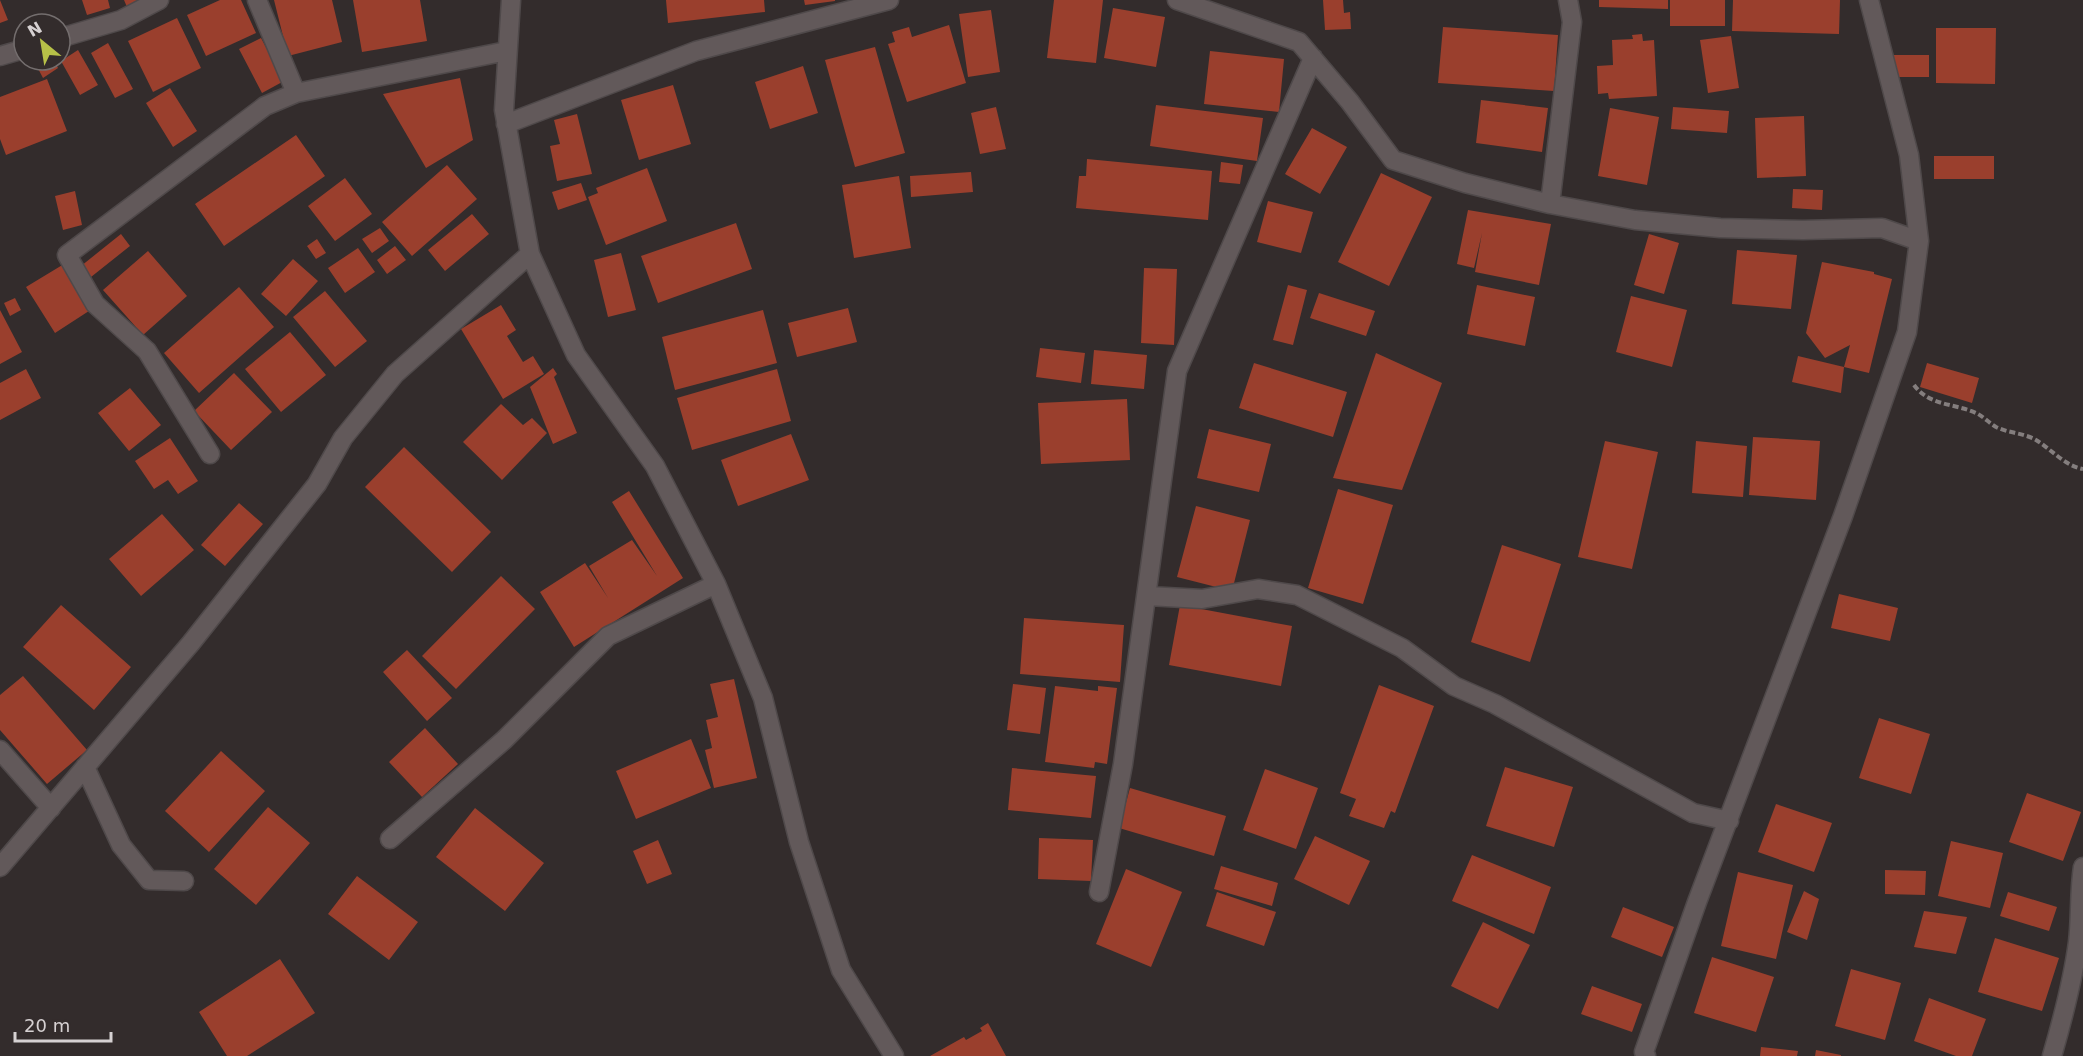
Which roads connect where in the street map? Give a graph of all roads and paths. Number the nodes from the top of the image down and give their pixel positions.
1 (159, 0) edge
2 (257, 0) edge
3 (511, 0) edge
4 (889, 0) edge
5 (1177, 0) edge
6 (1568, 0) edge
7 (1869, 0) edge
8 (72, 34) edge
9 (507, 51) junction
10 (1313, 58) junction
11 (296, 93) junction
12 (506, 124) junction
13 (1550, 204) junction
14 (1919, 241) junction
15 (530, 254) junction
16 (1896, 364) junction
17 (210, 454) dead end
18 (2083, 470) edge
19 (716, 584) junction
20 (1148, 596) junction
21 (0, 750) edge
22 (85, 767) junction
23 (51, 808) junction
24 (1728, 821) junction
25 (390, 839) dead end
26 (0, 867) edge
27 (2083, 867) edge
28 (184, 881) dead end
29 (1099, 892) dead end
30 (894, 1056) edge
31 (1646, 1056) edge
32 (2052, 1056) edge

1 - 8 street
2 - 11 street
3 - 9 street
4 - 12 street
5 - 10 street
6 - 13 street
7 - 14 street
9 - 11 street
9 - 12 street
10 - 13 street
10 - 20 street
11 - 17 street
12 - 15 street
13 - 14 street
14 - 16 street
15 - 19 street
15 - 22 street
16 - 18 path
16 - 24 street
19 - 25 street
19 - 30 street
20 - 24 street
20 - 29 street
21 - 23 street
22 - 23 street
22 - 28 street
23 - 26 street
24 - 31 street
27 - 32 street

